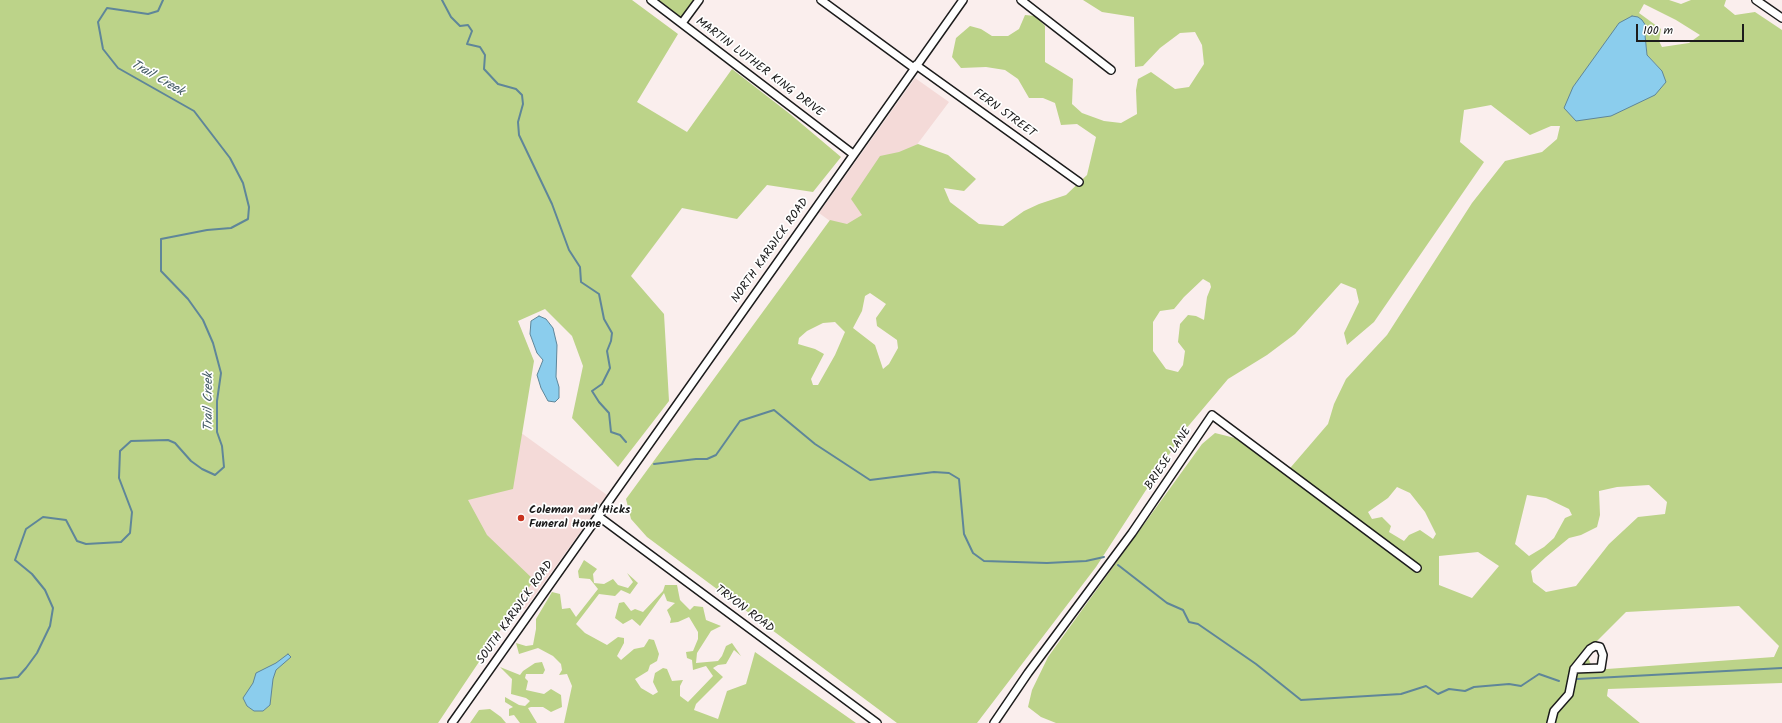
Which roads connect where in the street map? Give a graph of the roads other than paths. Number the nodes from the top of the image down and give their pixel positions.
1 (651, 0) edge
2 (699, 0) edge
3 (821, 0) edge
4 (963, 0) edge
5 (1021, 0) edge
6 (1756, 0) edge
7 (1782, 18) edge
8 (682, 23) junction
9 (915, 67) junction
10 (1111, 70) dead end
11 (853, 154) junction
12 (1079, 182) dead end
13 (598, 516) junction
14 (1417, 568) dead end
15 (1574, 669) dead end
16 (452, 723) edge
17 (877, 723) edge
18 (994, 723) edge
19 (1551, 723) edge

1 - 8 street, MARTIN LUTHER KING DRIVE
2 - 8 street
3 - 9 street, FERN STREET
4 - 9 street, NORTH KARWICK ROAD
5 - 10 street
6 - 7 street
8 - 11 street, MARTIN LUTHER KING DRIVE
9 - 11 street, NORTH KARWICK ROAD
9 - 12 street, FERN STREET
11 - 13 street, NORTH KARWICK ROAD
13 - 16 street, SOUTH KARWICK ROAD
13 - 17 street, TRYON ROAD
14 - 18 street, BRIESE LANE
15 - 19 street

